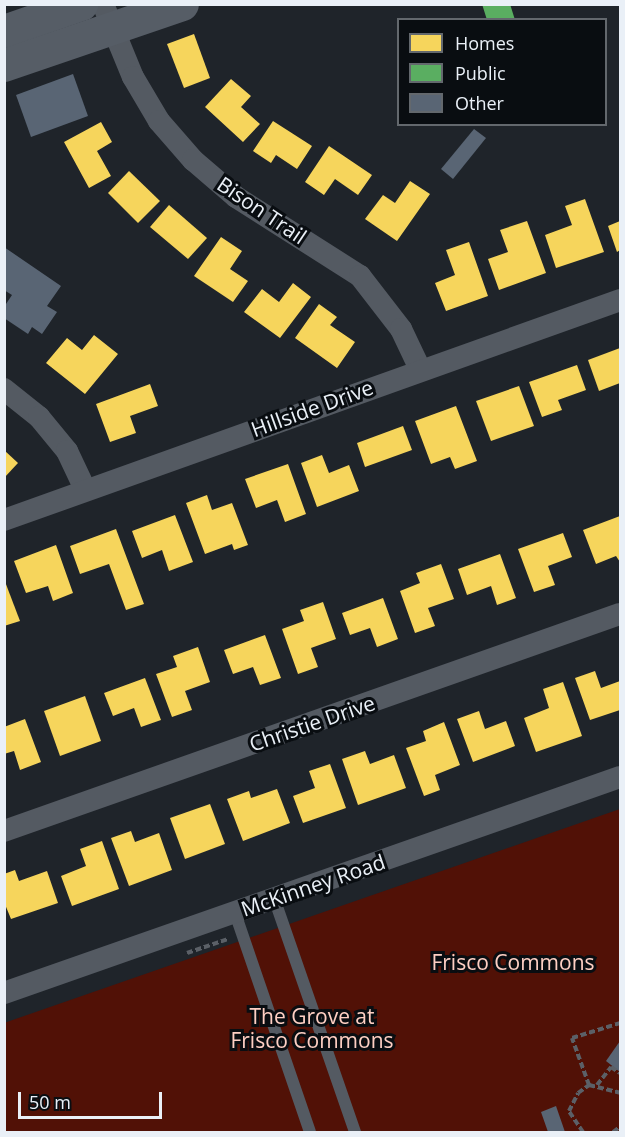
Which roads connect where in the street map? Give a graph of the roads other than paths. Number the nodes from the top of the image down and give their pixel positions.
1 (81, 4) edge
2 (182, 4) edge
3 (108, 16) edge
4 (4, 31) edge
5 (4, 65) edge
6 (621, 300) edge
7 (420, 369) junction
8 (4, 389) edge
9 (86, 489) junction
10 (4, 520) edge
11 (621, 614) edge
12 (621, 777) edge
13 (4, 831) edge
14 (274, 898) junction
15 (235, 913) junction
16 (4, 993) edge
17 (310, 1132) edge
18 (355, 1132) edge

1 - 4 main road
2 - 3 main road
3 - 5 main road
3 - 7 street, Bison Trail
6 - 7 street, Hillside Drive
7 - 9 street, Hillside Drive
8 - 9 street
9 - 10 street, Hillside Drive
11 - 13 street, Christie Drive
12 - 14 street, McKinney Road
14 - 15 street, McKinney Road
14 - 18 lane
15 - 16 street, McKinney Road
15 - 17 lane

